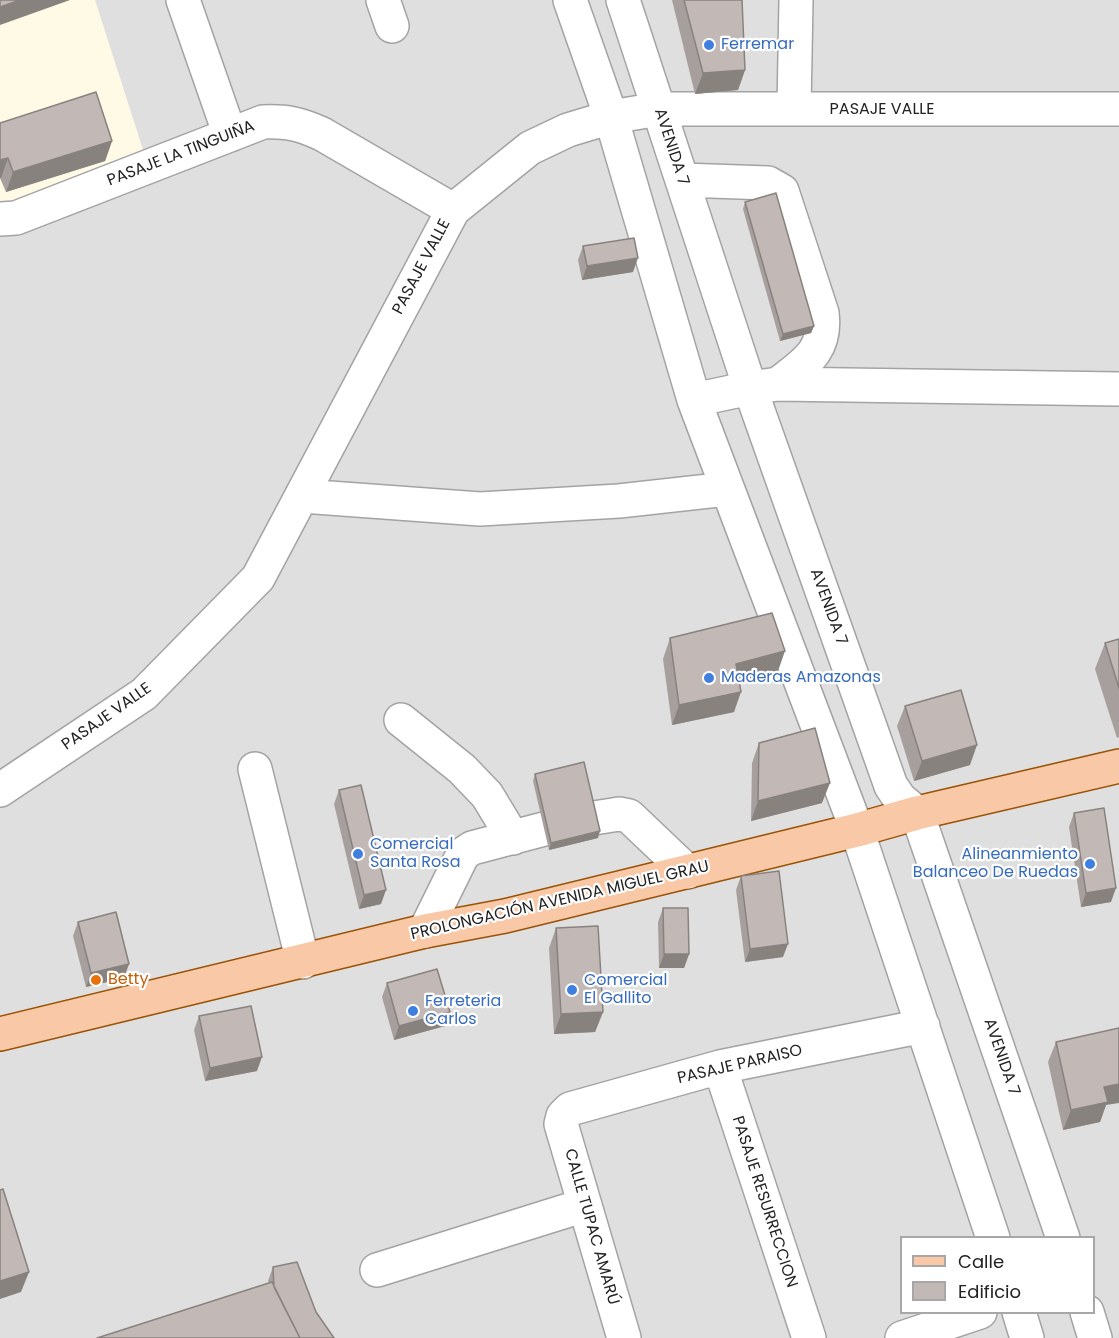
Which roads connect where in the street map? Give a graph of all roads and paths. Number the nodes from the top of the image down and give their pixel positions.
1 (183, 0) edge
2 (570, 0) edge
3 (623, 0) edge
4 (796, 0) edge
5 (659, 109) junction
6 (794, 109) junction
7 (1119, 109) edge
8 (610, 117) junction
9 (230, 135) junction
10 (682, 180) junction
11 (453, 210) junction
12 (0, 219) edge
13 (764, 386) junction
14 (1119, 389) edge
15 (694, 400) junction
16 (727, 489) junction
17 (302, 496) junction
18 (401, 720) dead end
19 (1119, 766) edge
20 (255, 769) dead end
21 (0, 790) edge
22 (917, 813) junction
23 (594, 818) edge
24 (544, 829) edge
25 (857, 830) junction
26 (513, 838) junction
27 (688, 872) junction
28 (425, 931) junction
29 (303, 962) junction
30 (923, 1026) junction
31 (0, 1034) edge
32 (720, 1067) junction
33 (563, 1116) joint
34 (585, 1205) junction
35 (992, 1236) edge
36 (1062, 1236) edge
37 (376, 1270) dead end
38 (974, 1314) edge
39 (1020, 1314) edge
40 (1089, 1314) edge
41 (624, 1338) edge
42 (809, 1338) edge
43 (902, 1338) edge
44 (1027, 1338) edge
45 (1095, 1338) edge

1 - 9 street
2 - 8 street
3 - 5 street, AVENIDA 7
4 - 6 street
5 - 6 street, PASAJE VALLE
5 - 8 street, PASAJE VALLE
5 - 10 street, AVENIDA 7
6 - 7 street, PASAJE VALLE
8 - 11 street, PASAJE VALLE
8 - 15 street
9 - 11 street, PASAJE LA TINGUIÑA
9 - 12 street, PASAJE LA TINGUIÑA
10 - 13 street, AVENIDA 7
10 - 13 street
11 - 17 street, PASAJE VALLE
13 - 14 street
13 - 15 street
13 - 22 street, AVENIDA 7
15 - 16 street
16 - 17 street
16 - 25 street
17 - 21 street, PASAJE VALLE
18 - 26 street
19 - 22 main road, PROLONGACIÓN AVENIDA MIGUEL GRAU
20 - 29 street
22 - 25 main road, PROLONGACIÓN AVENIDA MIGUEL GRAU
22 - 36 street, AVENIDA 7
23 - 27 street
24 - 26 street
25 - 27 main road, PROLONGACIÓN AVENIDA MIGUEL GRAU
25 - 30 street
26 - 28 street
27 - 28 main road, PROLONGACIÓN AVENIDA MIGUEL GRAU
28 - 29 main road, PROLONGACIÓN AVENIDA MIGUEL GRAU
29 - 31 main road, PROLONGACIÓN AVENIDA MIGUEL GRAU
30 - 32 street, PASAJE PARAISO
30 - 35 street
32 - 33 street, PASAJE PARAISO
32 - 42 street, PASAJE RESURRECCION
33 - 34 street, CALLE TUPAC AMARÚ
34 - 37 street
34 - 41 street, CALLE TUPAC AMARÚ
38 - 43 street
39 - 44 street
40 - 45 street

